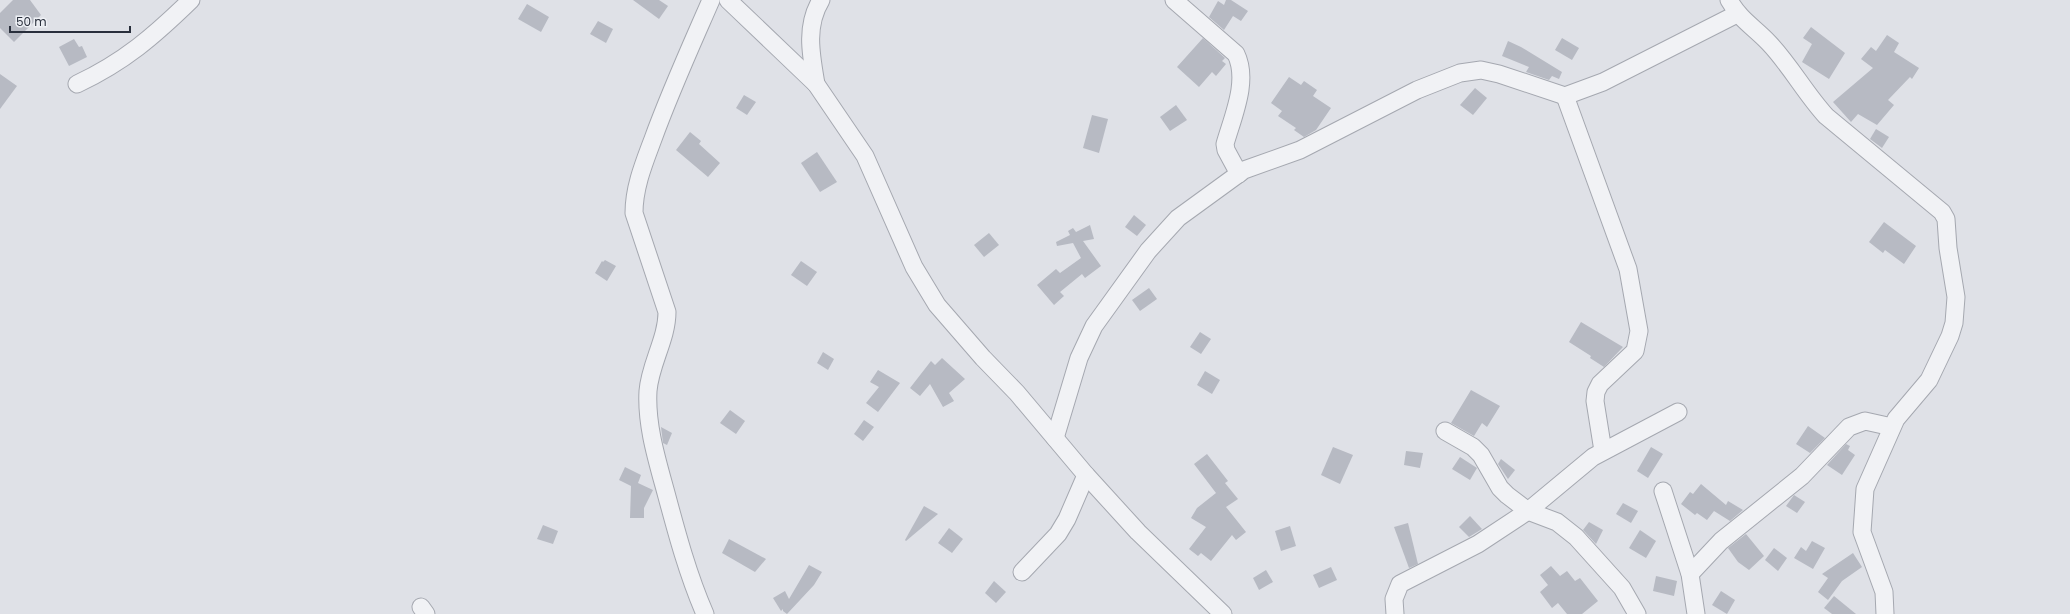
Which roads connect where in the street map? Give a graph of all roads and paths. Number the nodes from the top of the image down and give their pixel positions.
1 (191, 0) edge
2 (711, 0) edge
3 (728, 0) edge
4 (821, 0) edge
5 (1174, 0) edge
6 (1733, 7) edge
7 (77, 84) dead end
8 (816, 84) junction
9 (1565, 96) junction
10 (1239, 174) junction
11 (1678, 412) dead end
12 (1892, 427) junction
13 (1446, 431) dead end
14 (1055, 438) junction
15 (1604, 451) junction
16 (1086, 475) junction
17 (1663, 491) dead end
18 (1528, 511) junction
19 (1022, 572) dead end
20 (1690, 574) junction
21 (705, 614) edge
22 (1223, 614) edge
23 (1395, 614) edge
24 (1637, 614) edge
25 (1696, 614) edge
26 (1885, 614) edge

1 - 7 street
2 - 21 street
3 - 8 street
4 - 8 street
5 - 10 street
6 - 9 street
6 - 12 street
8 - 14 street
9 - 10 street
9 - 15 street
10 - 14 street
11 - 15 street
12 - 20 street
12 - 26 street
13 - 18 street
14 - 16 street
15 - 18 street
16 - 19 street
16 - 22 street
17 - 20 street
18 - 23 street
18 - 24 street
20 - 25 street

